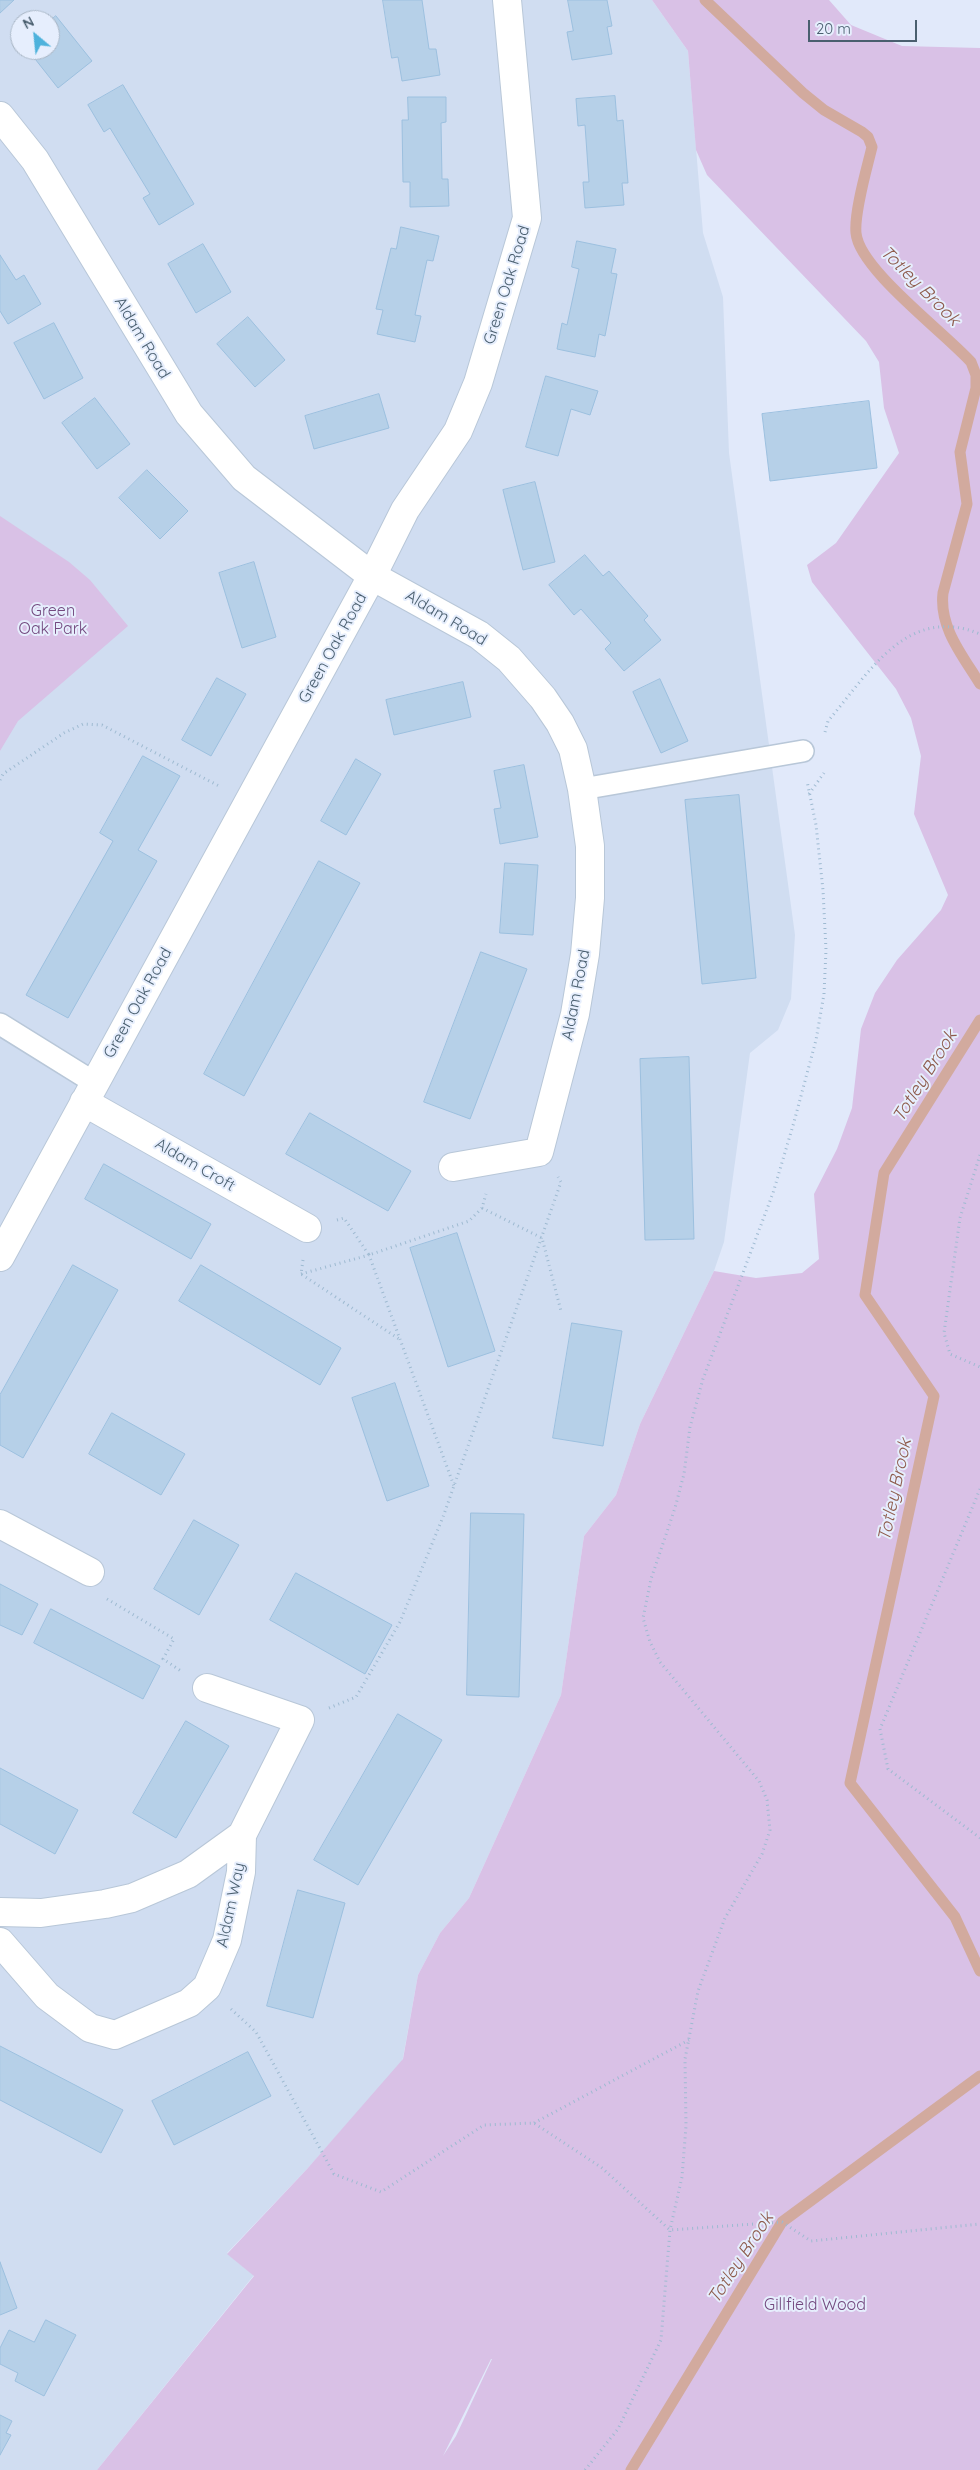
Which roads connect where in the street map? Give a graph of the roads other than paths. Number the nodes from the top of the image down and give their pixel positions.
1 (508, 0) edge
2 (0, 116) edge
3 (372, 576) junction
4 (802, 751) road end
5 (582, 789) junction
6 (0, 1024) edge
7 (90, 1093) junction
8 (453, 1167) dead end
9 (306, 1228) road end
10 (0, 1257) edge
11 (0, 1524) edge
12 (90, 1572) road end
13 (207, 1688) road end
14 (242, 1835) junction
15 (0, 1912) edge
16 (0, 1942) edge

1 - 3 street, Green Oak Road
2 - 3 street, Aldam Road
3 - 5 street, Aldam Road
3 - 7 street, Green Oak Road
4 - 5 lane
5 - 8 street, Aldam Road
6 - 7 lane
7 - 9 street, Aldam Croft
7 - 10 street, Green Oak Road
11 - 12 street
13 - 14 street, Aldam Way
14 - 15 street, Aldam Way
14 - 16 street, Aldam Way

